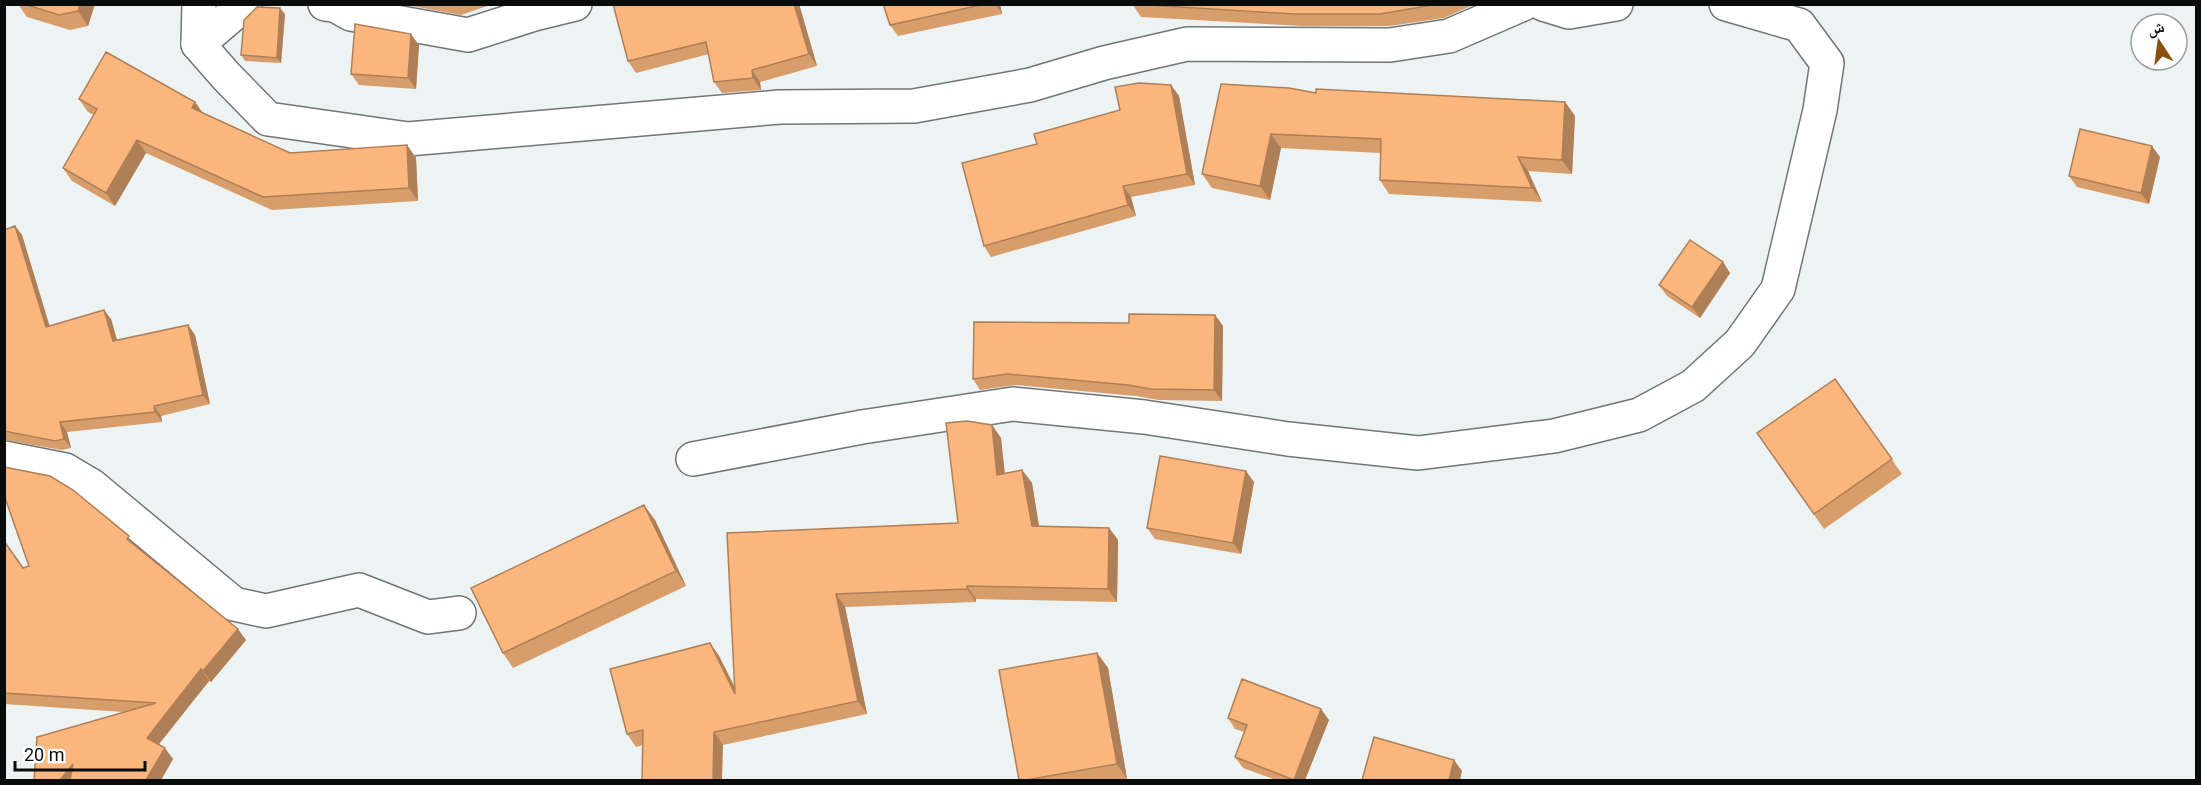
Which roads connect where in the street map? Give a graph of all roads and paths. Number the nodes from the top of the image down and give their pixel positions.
1 (199, 4) edge
2 (245, 4) edge
3 (325, 4) edge
4 (575, 4) edge
5 (1523, 4) edge
6 (1543, 4) edge
7 (1616, 4) edge
8 (1726, 4) edge
9 (198, 44) junction
10 (4, 458) edge
11 (693, 459) dead end
12 (459, 613) dead end

1 - 9 street
2 - 9 street
3 - 4 street
5 - 9 street
6 - 7 street
8 - 11 street
10 - 12 street

